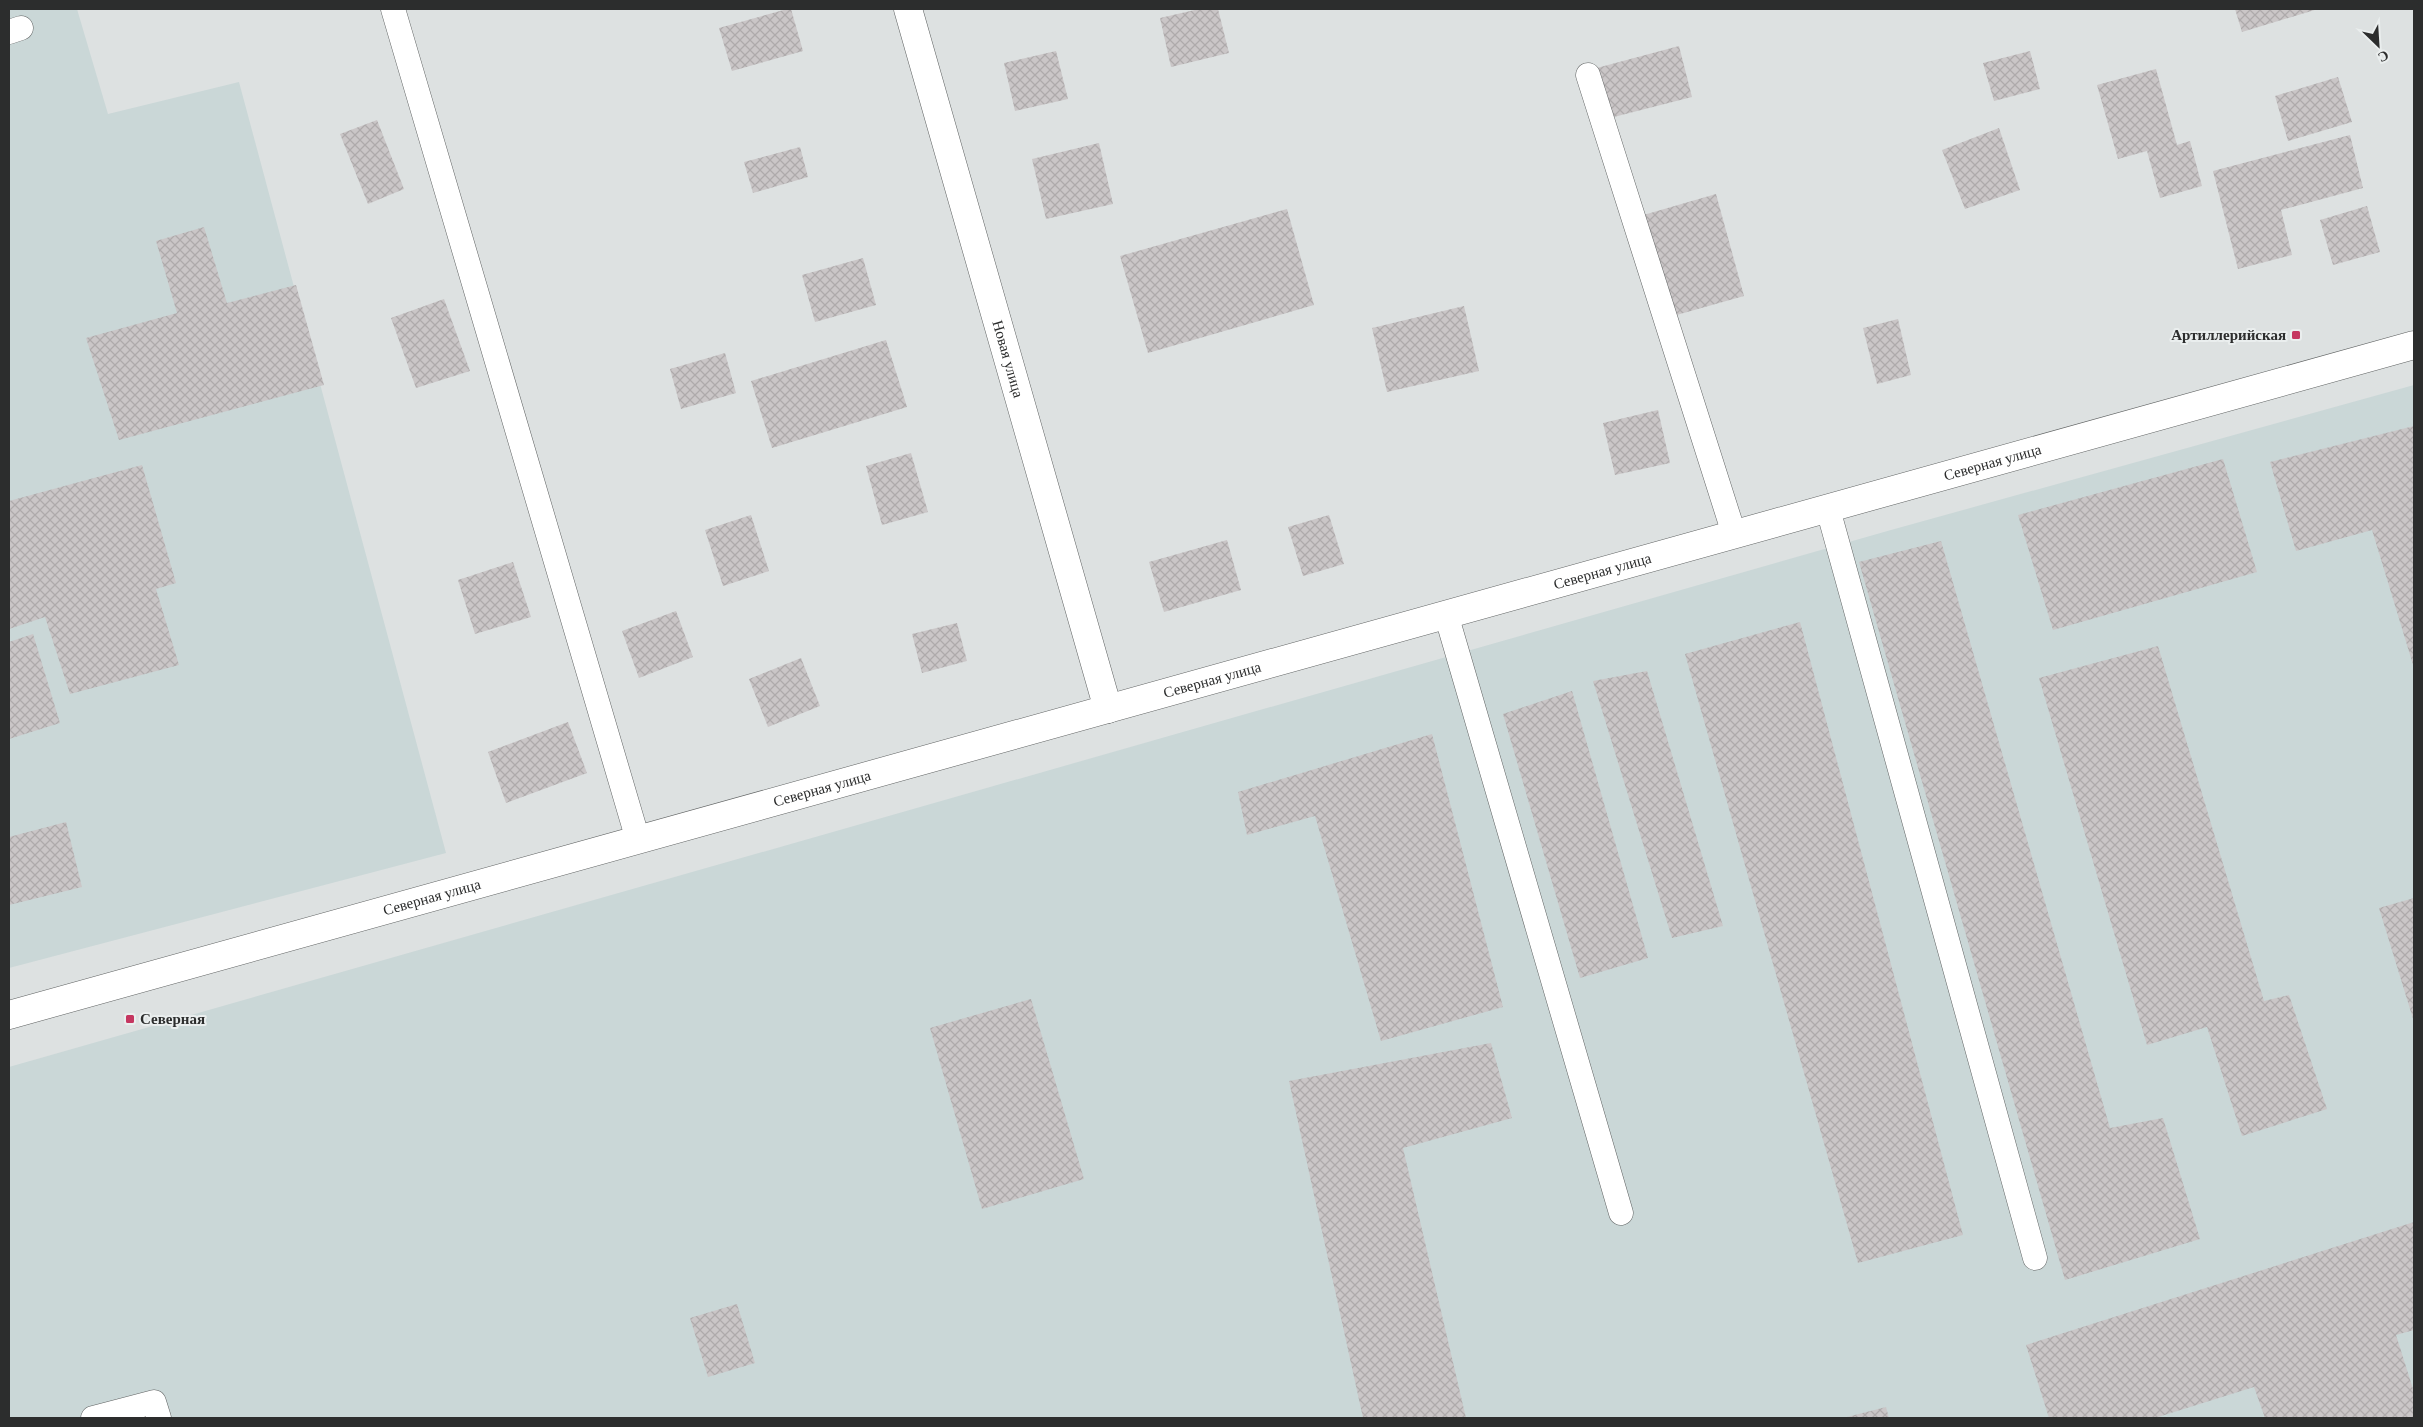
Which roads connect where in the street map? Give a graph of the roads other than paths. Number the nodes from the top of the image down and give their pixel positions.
1 (393, 9) edge
2 (908, 9) edge
3 (1588, 75) dead end
4 (2414, 344) edge
5 (1828, 508) junction
6 (1734, 534) junction
7 (1446, 614) junction
8 (1108, 709) junction
9 (638, 840) junction
10 (9, 1015) edge
11 (1621, 1213) dead end
12 (2035, 1258) dead end
13 (93, 1418) edge
14 (159, 1418) edge

1 - 9 lane
2 - 8 street, Новая улица
3 - 6 lane
4 - 5 street, Северная улица
5 - 6 street, Северная улица
5 - 12 lane
6 - 7 street, Северная улица
7 - 8 street, Северная улица
7 - 11 lane
8 - 9 street, Северная улица
9 - 10 street, Северная улица
13 - 14 lane

